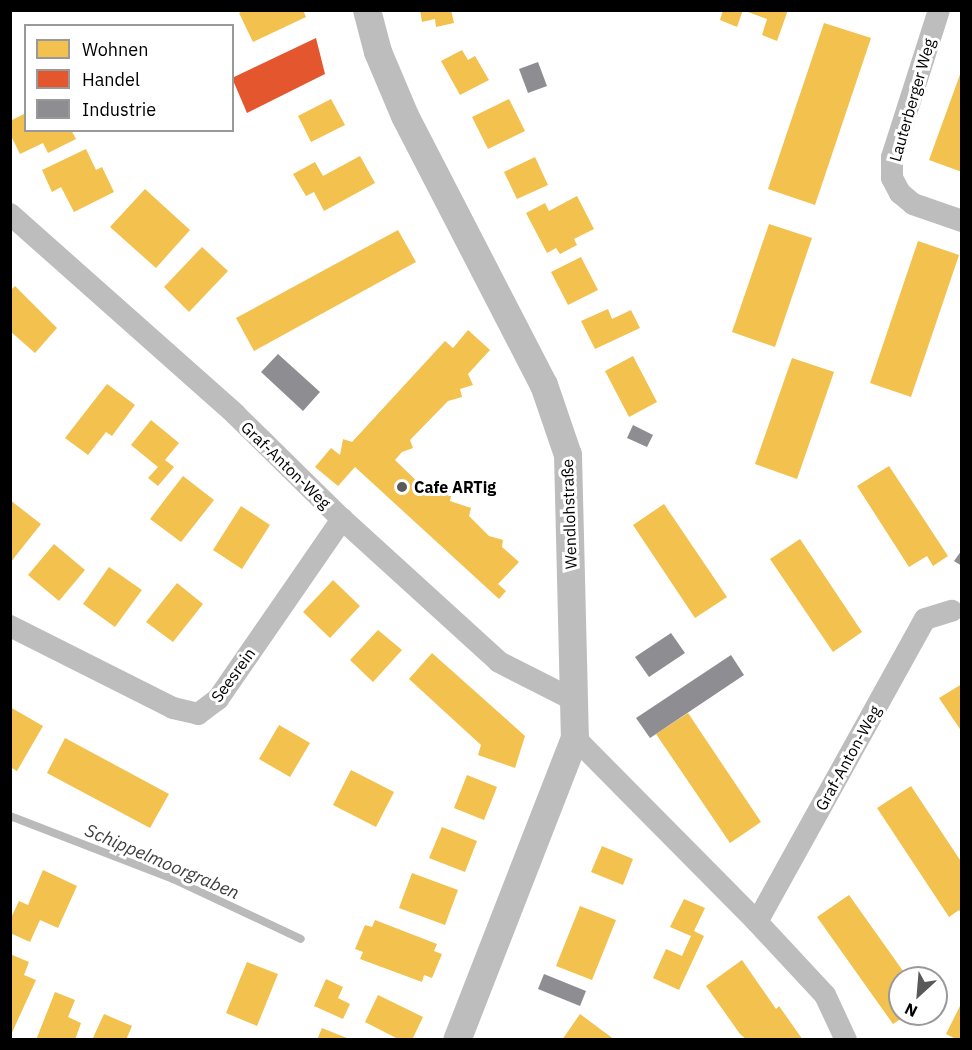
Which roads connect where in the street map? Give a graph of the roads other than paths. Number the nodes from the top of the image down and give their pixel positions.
1 (367, 10) edge
2 (939, 10) edge
3 (10, 214) edge
4 (962, 221) edge
5 (342, 519) junction
6 (952, 611) dead end
7 (10, 626) edge
8 (573, 699) junction
9 (575, 738) junction
10 (757, 922) junction
11 (457, 1040) edge
12 (846, 1040) edge

1 - 8 street, Wendlohstraße
2 - 4 street, Lauterberger Weg
3 - 5 street, Graf-Anton-Weg
5 - 7 street, Seesrein
5 - 8 street, Graf-Anton-Weg
6 - 10 street, Graf-Anton-Weg
8 - 9 street, Wendlohstraße
9 - 10 street
9 - 11 street, Wendlohstraße
10 - 12 street

